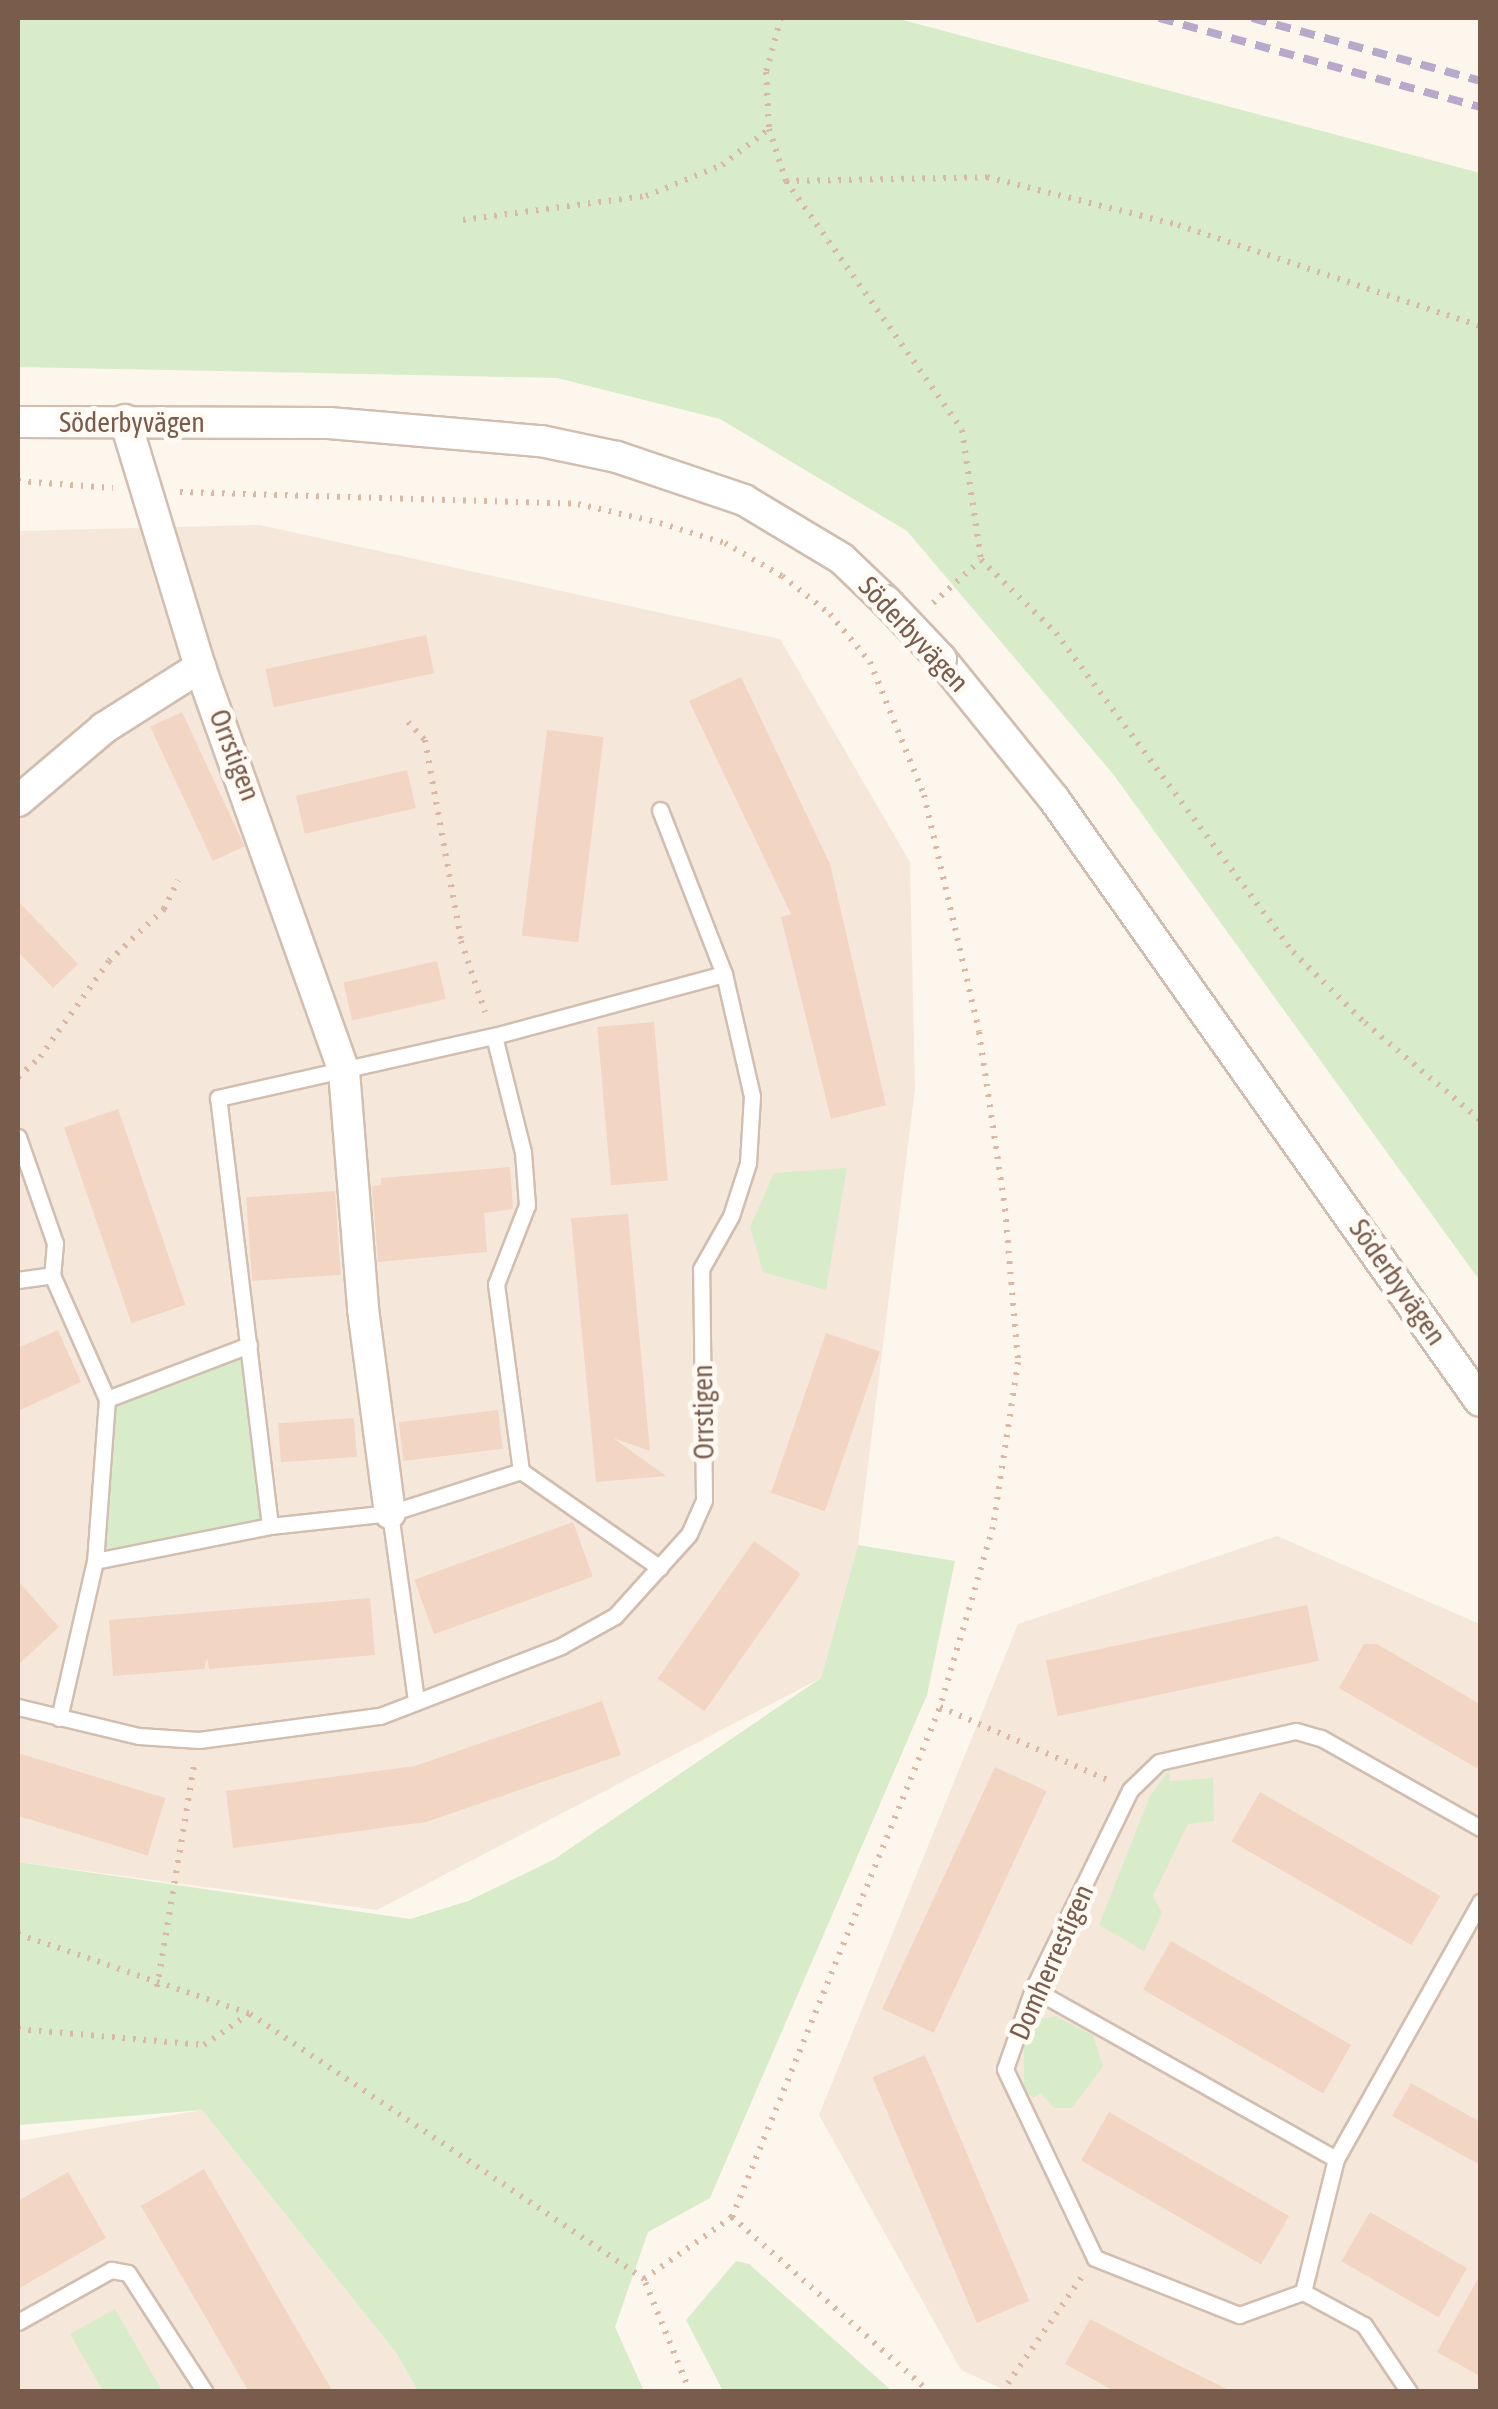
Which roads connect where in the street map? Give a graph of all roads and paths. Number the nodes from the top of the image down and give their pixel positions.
1 (781, 18) edge
2 (769, 128) junction
3 (786, 181) junction
4 (463, 220) dead end
5 (1480, 326) edge
6 (126, 420) junction
7 (18, 422) edge
8 (18, 481) edge
9 (149, 491) junction
10 (200, 667) junction
11 (408, 722) dead end
12 (18, 801) edge
13 (660, 810) dead end
14 (178, 880) dead end
15 (724, 974) junction
16 (494, 1036) junction
17 (344, 1071) junction
18 (18, 1077) edge
19 (1480, 1120) edge
20 (18, 1137) edge
21 (52, 1274) junction
22 (18, 1280) edge
23 (249, 1345) junction
24 (108, 1399) junction
25 (1480, 1400) edge
26 (521, 1471) junction
27 (390, 1513) junction
28 (270, 1526) junction
29 (95, 1561) junction
30 (660, 1568) junction
31 (416, 1701) junction
32 (18, 1707) edge
33 (940, 1707) junction
34 (59, 1718) junction
35 (199, 1740) junction
36 (1130, 1790) junction
37 (1480, 1828) edge
38 (1480, 1902) edge
39 (18, 1934) edge
40 (157, 1987) junction
41 (1033, 1988) junction
42 (250, 2014) junction
43 (18, 2029) edge
44 (1336, 2159) junction
45 (732, 2217) junction
46 (1095, 2258) junction
47 (644, 2279) junction
48 (1303, 2292) junction
49 (18, 2322) edge
50 (205, 2392) edge
51 (690, 2392) edge
52 (930, 2392) edge
53 (1002, 2392) edge
54 (1409, 2392) edge

1 - 2 path
2 - 3 path
2 - 4 path
3 - 5 path
3 - 19 path
6 - 7 street, Söderbyvägen
6 - 9 street, Orrstigen
6 - 25 street, Söderbyvägen, bridge
8 - 9 path
9 - 10 street, Orrstigen
9 - 33 path
10 - 12 street
10 - 17 street, Orrstigen
11 - 16 path
13 - 15 lane, Orrstigen
14 - 18 path
15 - 16 lane
15 - 30 lane, Orrstigen
16 - 17 lane
16 - 26 lane
17 - 23 lane
17 - 27 street, Orrstigen
20 - 21 lane
21 - 22 lane
21 - 24 lane
23 - 24 lane
23 - 28 lane
24 - 29 lane
26 - 27 lane
26 - 30 lane
27 - 28 lane
27 - 31 lane, Orrstigen
28 - 29 lane
29 - 34 lane
30 - 31 lane, Orrstigen
31 - 35 lane, Orrstigen
32 - 34 lane, Orrstigen
33 - 36 path
33 - 45 path
34 - 35 lane, Orrstigen
35 - 40 path
36 - 37 lane, Domherrestigen
36 - 41 lane, Domherrestigen
38 - 44 lane
39 - 40 path
40 - 42 path
41 - 44 lane
41 - 46 lane, Domherrestigen
42 - 43 path
42 - 47 path
44 - 48 lane
45 - 47 path
45 - 52 path
46 - 48 lane
46 - 53 path
47 - 51 path
48 - 54 lane
49 - 50 lane

